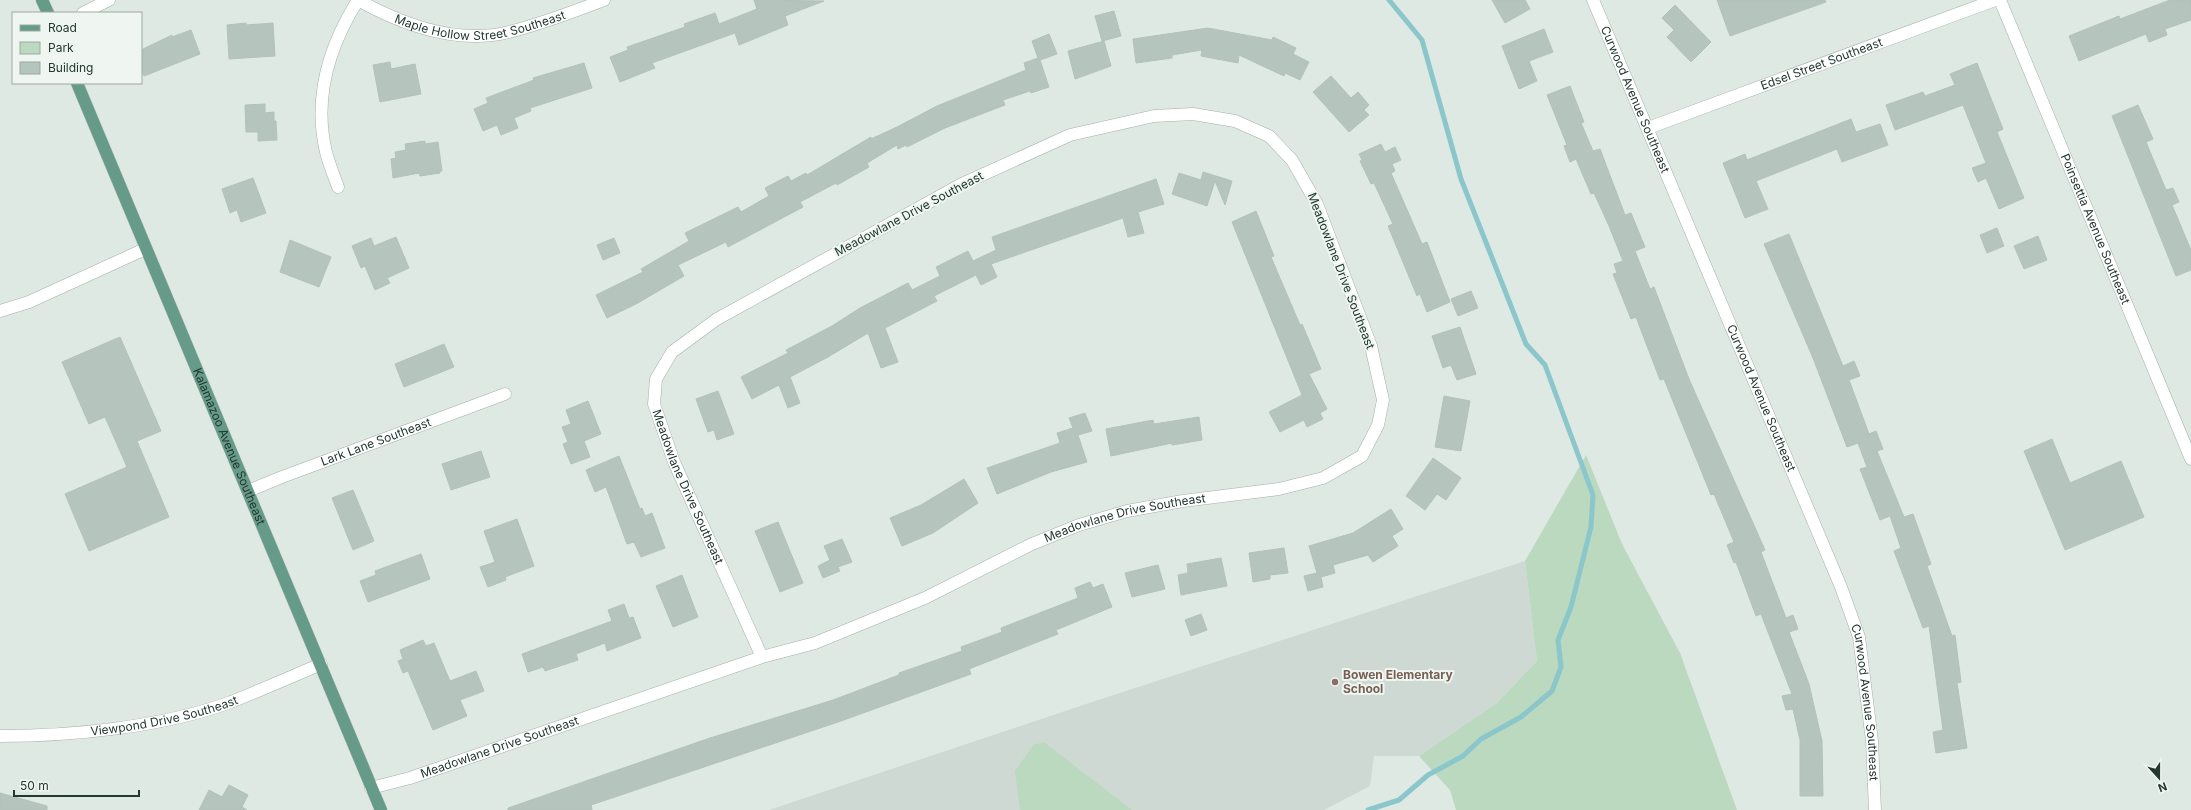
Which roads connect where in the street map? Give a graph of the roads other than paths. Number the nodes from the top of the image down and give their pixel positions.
1 (42, 0) edge
2 (109, 0) edge
3 (358, 0) edge
4 (604, 0) edge
5 (1593, 0) edge
6 (1995, 0) edge
7 (2000, 0) edge
8 (48, 12) edge
9 (85, 12) edge
10 (77, 84) edge
11 (1648, 128) junction
12 (338, 187) dead end
13 (145, 249) junction
14 (0, 311) edge
15 (506, 394) dead end
16 (2191, 459) edge
17 (248, 491) junction
18 (762, 657) junction
19 (321, 664) junction
20 (0, 736) edge
21 (371, 788) junction
22 (381, 810) edge
23 (1875, 810) edge

1 - 8 main road
2 - 9 street
3 - 4 street, Maple Hollow Street Southeast
3 - 12 street
5 - 11 street, Curwood Avenue Southeast
6 - 11 street, Edsel Street Southeast
7 - 16 street, Poinsettia Avenue Southeast
10 - 13 main road, Kalamazoo Avenue Southeast
11 - 23 street, Curwood Avenue Southeast
13 - 14 street
13 - 17 main road, Kalamazoo Avenue Southeast
15 - 17 street, Lark Lane Southeast
17 - 19 main road, Kalamazoo Avenue Southeast
18 - 18 street, Meadowlane Drive Southeast
18 - 21 street, Meadowlane Drive Southeast
19 - 20 street, Viewpond Drive Southeast
19 - 21 main road, Kalamazoo Avenue Southeast
21 - 22 main road, Kalamazoo Avenue Southeast

